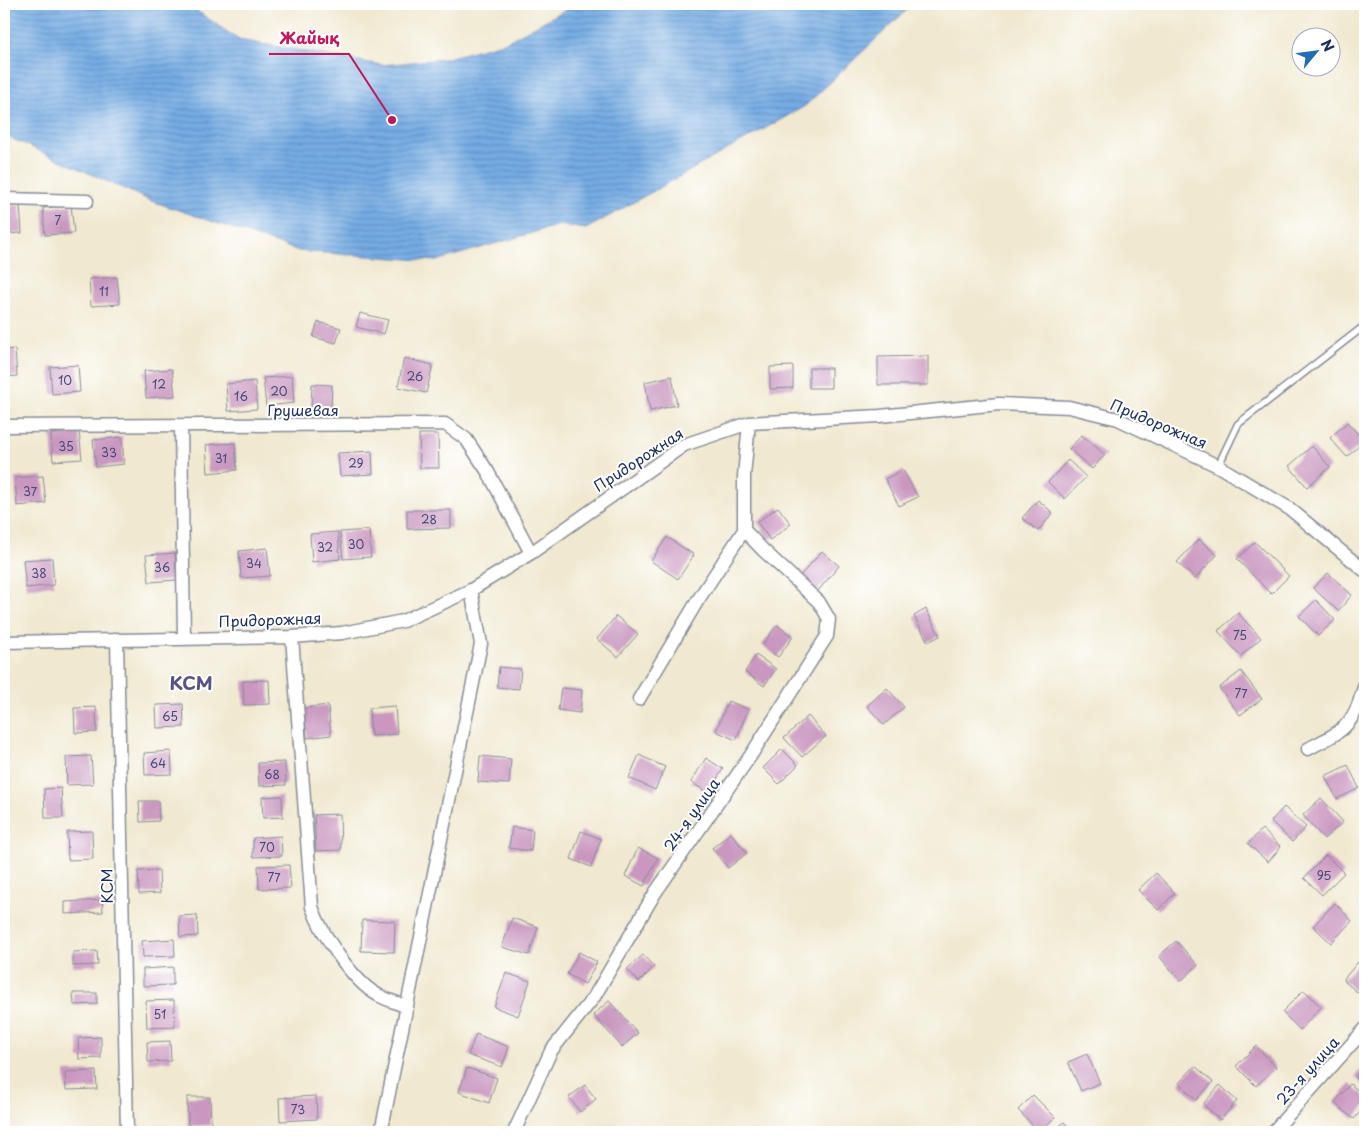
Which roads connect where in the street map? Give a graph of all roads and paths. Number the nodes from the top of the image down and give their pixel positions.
1 (4, 199) edge
2 (88, 201) dead end
3 (1363, 327) dead end
4 (748, 423) junction
5 (4, 426) edge
6 (181, 426) junction
7 (1218, 466) junction
8 (744, 530) junction
9 (531, 552) junction
10 (1365, 571) edge
11 (471, 590) junction
12 (292, 636) junction
13 (184, 638) junction
14 (116, 639) junction
15 (4, 642) edge
16 (1365, 684) edge
17 (639, 699) dead end
18 (1308, 749) dead end
19 (407, 1007) junction
20 (1365, 1029) edge
21 (127, 1132) edge
22 (381, 1132) edge
23 (514, 1132) edge
24 (1274, 1132) edge

1 - 2 street
3 - 7 lane
4 - 7 street, Придорожная
4 - 8 street
4 - 9 street, Придорожная
5 - 6 street, Грушевая
6 - 9 street, Грушевая
6 - 13 street
7 - 10 street, Придорожная
8 - 17 street
8 - 23 street, 24-я улица
9 - 11 street, Придорожная
11 - 12 street, Придорожная
11 - 19 street
12 - 13 street, Придорожная
12 - 19 street
13 - 14 street, Придорожная
14 - 15 street, Придорожная
14 - 21 street, КСМ
16 - 18 street
19 - 22 street
20 - 24 street, 23-я улица

